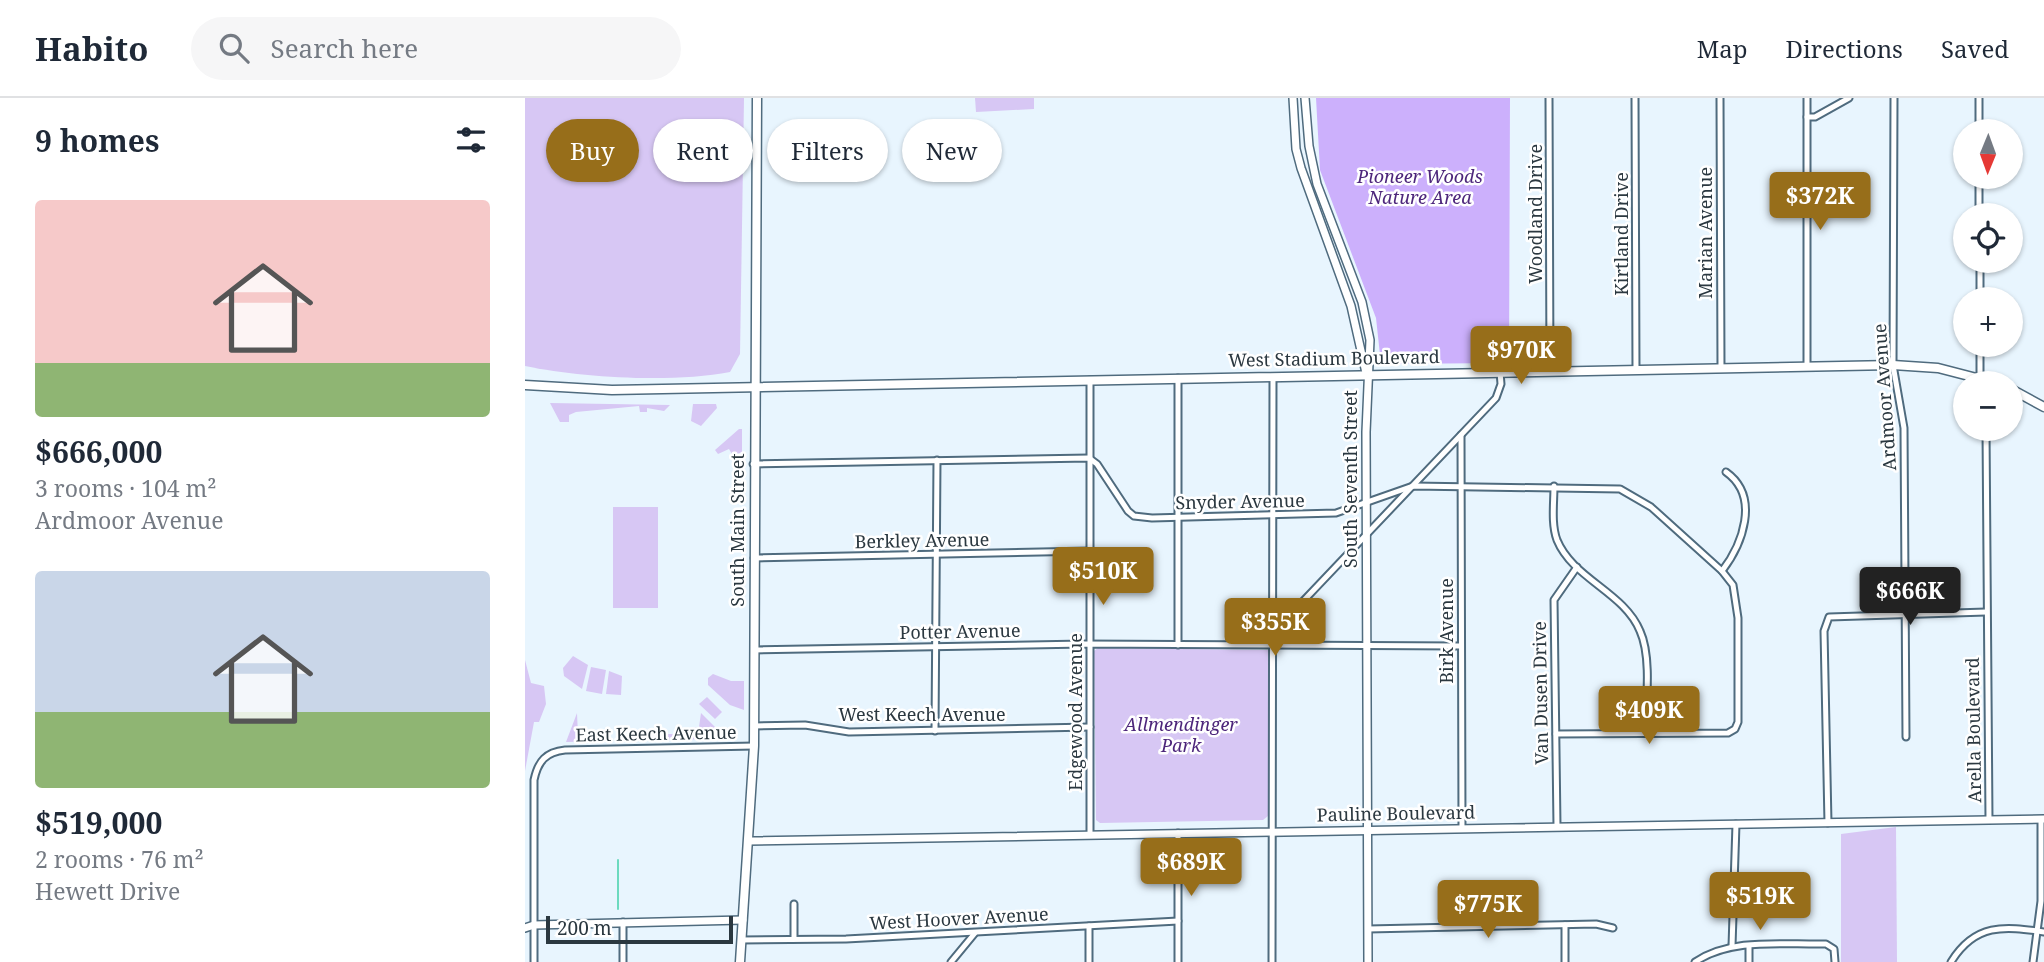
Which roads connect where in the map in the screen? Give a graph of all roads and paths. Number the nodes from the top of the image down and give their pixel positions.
1 (757, 98) edge
2 (1293, 98) edge
3 (1305, 98) edge
4 (1549, 98) edge
5 (1635, 98) edge
6 (1720, 98) edge
7 (1807, 98) edge
8 (1849, 98) edge
9 (1894, 98) edge
10 (1979, 98) edge
11 (1807, 117) junction
12 (1979, 119) edge
13 (1893, 365) junction
14 (1807, 366) junction
15 (1721, 368) junction
16 (1636, 370) junction
17 (1500, 372) junction
18 (1550, 372) junction
19 (1953, 372) edge
20 (1366, 375) junction
21 (1273, 376) junction
22 (1178, 378) junction
23 (1090, 380) junction
24 (525, 385) edge
25 (754, 387) junction
26 (2023, 396) edge
27 (2044, 407) edge
28 (1461, 435) junction
29 (1986, 441) edge
30 (1089, 458) junction
31 (937, 460) junction
32 (753, 464) junction
33 (1726, 472) dead end
34 (1413, 486) junction
35 (1462, 486) junction
36 (1554, 486) junction
37 (1366, 504) junction
38 (1272, 517) junction
39 (1178, 518) junction
40 (1366, 536) junction
41 (1090, 551) junction
42 (937, 554) junction
43 (754, 558) junction
44 (1577, 567) junction
45 (1722, 571) junction
46 (1986, 612) junction
47 (1906, 614) junction
48 (1271, 635) junction
49 (1090, 644) junction
50 (1178, 645) junction
51 (1271, 645) junction
52 (1367, 645) junction
53 (936, 646) junction
54 (1461, 646) junction
55 (754, 650) junction
56 (754, 726) junction
57 (1090, 727) junction
58 (935, 731) junction
59 (1645, 733) junction
60 (1556, 734) junction
61 (1906, 737) dead end
62 (754, 746) junction
63 (525, 779) edge
64 (534, 780) junction
65 (2043, 819) edge
66 (1989, 820) junction
67 (1828, 823) junction
68 (1736, 824) junction
69 (1557, 826) junction
70 (1462, 828) junction
71 (1368, 830) junction
72 (1273, 832) junction
73 (1178, 833) junction
74 (1090, 835) junction
75 (748, 841) junction
76 (794, 904) dead end
77 (743, 920) junction
78 (1178, 921) junction
79 (623, 922) junction
80 (534, 925) junction
81 (1565, 925) junction
82 (1089, 926) junction
83 (525, 928) edge
84 (1613, 928) dead end
85 (1368, 929) junction
86 (2041, 931) edge
87 (975, 933) junction
88 (794, 939) junction
89 (741, 940) junction
90 (1732, 946) junction
91 (1749, 946) junction
92 (950, 961) edge
93 (534, 962) edge
94 (623, 962) edge
95 (740, 962) edge
96 (1089, 962) edge
97 (1178, 962) edge
98 (1272, 962) edge
99 (1368, 962) edge
100 (1565, 962) edge
101 (1695, 962) edge
102 (1749, 962) edge
103 (1835, 962) edge
104 (1951, 962) edge
105 (2033, 962) edge

1 - 25 main road, South Main Street
2 - 20 street, South Seventh Street
3 - 20 street, South Seventh Street
4 - 18 street, Woodland Drive
5 - 16 street, Kirtland Drive
6 - 15 street, Marian Avenue
7 - 11 street
8 - 11 street
9 - 13 street, Ardmoor Avenue
10 - 12 street
11 - 14 street
13 - 14 main road, West Stadium Boulevard
13 - 19 main road, West Stadium Boulevard
13 - 47 street, Ardmoor Avenue
14 - 15 main road, West Stadium Boulevard
15 - 16 main road, West Stadium Boulevard
16 - 18 main road, West Stadium Boulevard
17 - 18 main road, West Stadium Boulevard
17 - 20 main road, West Stadium Boulevard
17 - 28 street
20 - 21 main road, West Stadium Boulevard
20 - 37 street, South Seventh Street
21 - 22 main road, West Stadium Boulevard
21 - 38 street
22 - 23 main road, West Stadium Boulevard
22 - 39 street
23 - 25 main road, West Stadium Boulevard
23 - 30 street, Edgewood Avenue
24 - 25 main road, West Stadium Boulevard
25 - 32 main road, South Main Street
26 - 27 main road
28 - 34 street
28 - 35 street, Birk Avenue
29 - 46 street, Arella Boulevard
30 - 31 street
30 - 39 street, Snyder Avenue
30 - 41 street, Edgewood Avenue
31 - 32 street
31 - 42 street
32 - 43 main road, South Main Street
33 - 45 street
34 - 35 street, Snyder Avenue
34 - 37 street, Snyder Avenue
34 - 40 street
35 - 36 street, Snyder Avenue
35 - 54 street, Birk Avenue
36 - 44 street
36 - 45 street, Snyder Avenue
37 - 38 street, Snyder Avenue
37 - 40 street, South Seventh Street
38 - 39 street, Snyder Avenue
38 - 48 street
39 - 50 street
40 - 48 street
40 - 52 street, South Seventh Street
41 - 42 street, Berkley Avenue
41 - 49 street, Edgewood Avenue
42 - 43 street, Berkley Avenue
42 - 53 street
43 - 55 main road, South Main Street
44 - 59 street
44 - 60 street, Van Dusen Drive
45 - 59 street
46 - 47 street
46 - 66 street, Arella Boulevard
47 - 61 street, Ardmoor Avenue
47 - 67 street
48 - 51 street
49 - 50 street, Potter Avenue
49 - 53 street, Potter Avenue
49 - 57 street, Edgewood Avenue
50 - 51 street, Potter Avenue
51 - 52 street, Potter Avenue
51 - 72 street
52 - 54 street, Potter Avenue
52 - 71 street, South Seventh Street
53 - 55 street, Potter Avenue
53 - 58 street
54 - 70 street, Birk Avenue
55 - 56 main road, South Main Street
56 - 58 street, West Keech Avenue
56 - 62 main road, South Main Street
57 - 58 street, West Keech Avenue
57 - 74 street, Edgewood Avenue
59 - 60 street
60 - 69 street, Van Dusen Drive
62 - 64 street, East Keech Avenue
62 - 75 main road, South Main Street
63 - 64 street
64 - 80 street
65 - 66 street, Pauline Boulevard
65 - 86 street
66 - 67 street, Pauline Boulevard
67 - 68 street, Pauline Boulevard
68 - 69 street, Pauline Boulevard
68 - 90 street
69 - 70 street, Pauline Boulevard
70 - 71 street, Pauline Boulevard
71 - 72 street, Pauline Boulevard
71 - 85 street, South Seventh Street
72 - 73 street, Pauline Boulevard
72 - 98 street
73 - 74 street, Pauline Boulevard
73 - 78 street
74 - 75 street, Pauline Boulevard
75 - 77 main road, South Main Street
76 - 88 street
77 - 79 street
77 - 89 main road, South Main Street
78 - 82 street, West Hoover Avenue
78 - 97 street
79 - 80 street
79 - 94 street
80 - 83 street
80 - 93 street
81 - 84 street
81 - 85 street
81 - 100 street
82 - 87 street, West Hoover Avenue
82 - 96 street
85 - 99 street, South Seventh Street
86 - 104 street
86 - 105 street
87 - 88 street, West Hoover Avenue
87 - 92 street
88 - 89 street, West Hoover Avenue
89 - 95 main road, South Main Street
90 - 91 street
90 - 101 street
91 - 102 street
91 - 103 street

